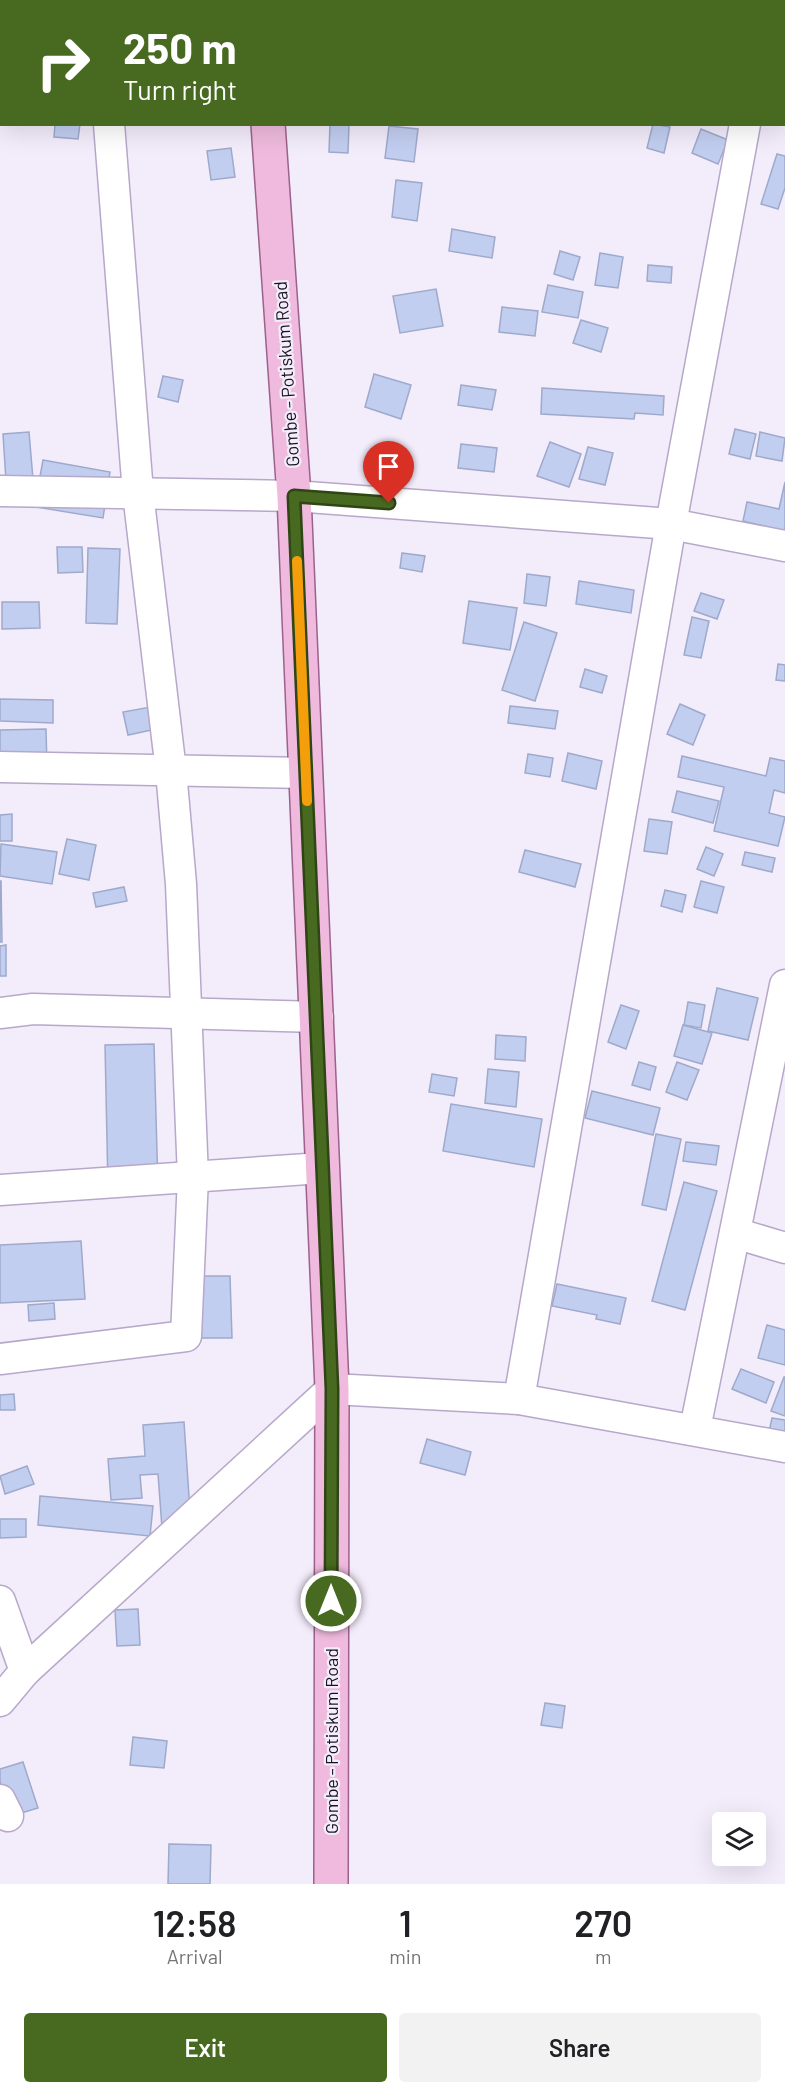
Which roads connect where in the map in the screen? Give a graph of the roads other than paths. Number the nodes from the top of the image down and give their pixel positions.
1 (109, 126) edge
2 (268, 126) edge
3 (745, 126) edge
4 (0, 490) edge
5 (138, 493) junction
6 (294, 496) junction
7 (672, 524) junction
8 (785, 546) edge
9 (0, 767) edge
10 (171, 771) junction
11 (306, 773) junction
12 (785, 985) edge
13 (185, 1012) junction
14 (0, 1013) edge
15 (317, 1018) junction
16 (322, 1168) junction
17 (193, 1177) junction
18 (0, 1190) edge
19 (735, 1233) junction
20 (785, 1248) edge
21 (0, 1359) edge
22 (332, 1389) junction
23 (519, 1399) junction
24 (695, 1429) junction
25 (785, 1446) edge
26 (0, 1601) edge
27 (25, 1671) junction
28 (0, 1701) edge
29 (331, 1884) edge

1 - 5 street
2 - 6 main road, Gombe - Potiskum Road
3 - 7 street
4 - 5 street
5 - 6 street
5 - 10 street
6 - 7 street
6 - 11 main road, Gombe - Potiskum Road
7 - 8 street
7 - 23 street
9 - 10 street
10 - 11 street
10 - 13 street
11 - 15 main road, Gombe - Potiskum Road
12 - 19 street
13 - 14 street
13 - 15 street
13 - 17 street
15 - 16 main road, Gombe - Potiskum Road
16 - 17 street
16 - 22 main road, Gombe - Potiskum Road
17 - 18 street
17 - 21 street
19 - 20 street
19 - 24 street
22 - 23 street
22 - 27 street
22 - 29 main road, Gombe - Potiskum Road
23 - 24 street
24 - 25 street
26 - 27 street
27 - 28 street

